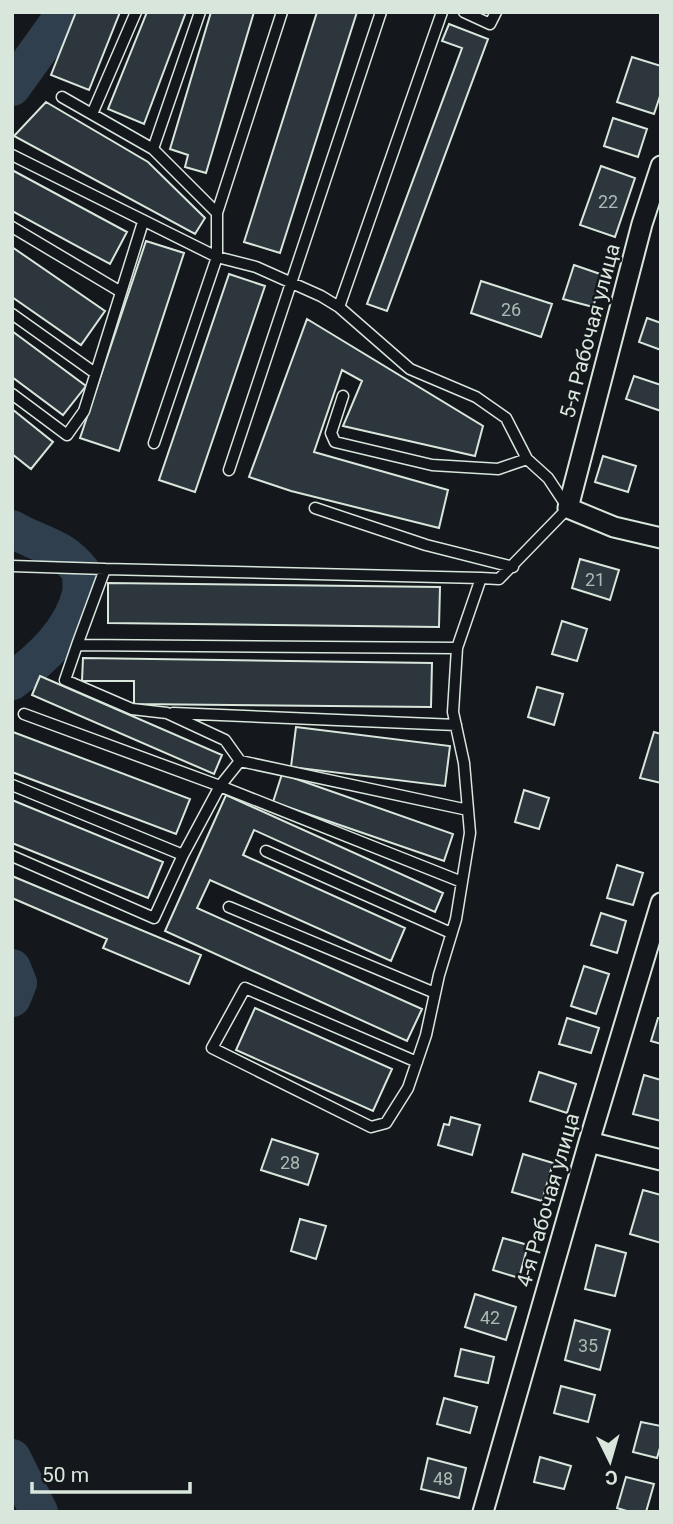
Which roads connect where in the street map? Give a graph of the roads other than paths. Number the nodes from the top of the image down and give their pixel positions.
1 (135, 12) edge
2 (200, 12) edge
3 (282, 12) edge
4 (381, 12) edge
5 (442, 12) edge
6 (464, 12) edge
7 (496, 12) edge
8 (62, 97) dead end
9 (93, 114) junction
10 (153, 149) junction
11 (12, 155) edge
12 (661, 166) edge
13 (217, 213) junction
14 (143, 222) junction
15 (651, 226) edge
16 (12, 227) edge
17 (217, 257) junction
18 (290, 282) junction
19 (121, 292) junction
20 (339, 307) junction
21 (12, 314) edge
22 (95, 373) junction
23 (12, 394) edge
24 (343, 396) dead end
25 (153, 443) dead end
26 (527, 459) junction
27 (229, 470) dead end
28 (315, 508) dead end
29 (568, 508) junction
30 (661, 538) edge
31 (12, 566) edge
32 (513, 566) junction
33 (105, 569) junction
34 (481, 579) junction
35 (77, 645) junction
36 (457, 648) junction
37 (167, 713) junction
38 (24, 714) dead end
39 (456, 725) junction
40 (240, 761) junction
41 (12, 785) edge
42 (220, 786) junction
43 (468, 810) junction
44 (266, 851) dead end
45 (183, 855) junction
46 (12, 856) edge
47 (462, 882) junction
48 (661, 902) edge
49 (229, 907) dead end
50 (451, 933) junction
51 (435, 993) junction
52 (417, 1062) junction
53 (589, 1142) junction
54 (661, 1160) edge
55 (483, 1512) edge

1 - 9 lane
2 - 10 lane
3 - 13 lane
4 - 18 lane
5 - 20 lane
6 - 7 lane
8 - 9 lane
9 - 10 lane
10 - 13 lane
11 - 14 lane
12 - 15 street, 5-я Рабочая улица
13 - 17 lane
14 - 17 lane
14 - 19 lane
15 - 29 street, 5-я Рабочая улица
16 - 19 lane
17 - 18 lane
17 - 25 lane
18 - 20 lane
18 - 27 lane
19 - 22 lane
20 - 26 lane
21 - 22 lane
22 - 23 lane
24 - 26 lane
26 - 29 lane
28 - 32 lane
29 - 30 street
29 - 32 lane
31 - 33 lane
32 - 34 lane
33 - 34 lane
33 - 35 lane
34 - 36 lane
35 - 36 lane
35 - 37 lane
36 - 39 lane
37 - 39 lane
37 - 40 lane
38 - 42 lane
39 - 43 lane
40 - 42 lane
40 - 43 lane
41 - 45 lane
42 - 45 lane
42 - 47 lane
43 - 47 lane
44 - 50 lane
45 - 46 lane
47 - 50 lane
48 - 53 street, 4-я Рабочая улица
49 - 51 lane
50 - 51 lane
51 - 52 lane
52 - 52 lane
53 - 54 street
53 - 55 street, 4-я Рабочая улица

